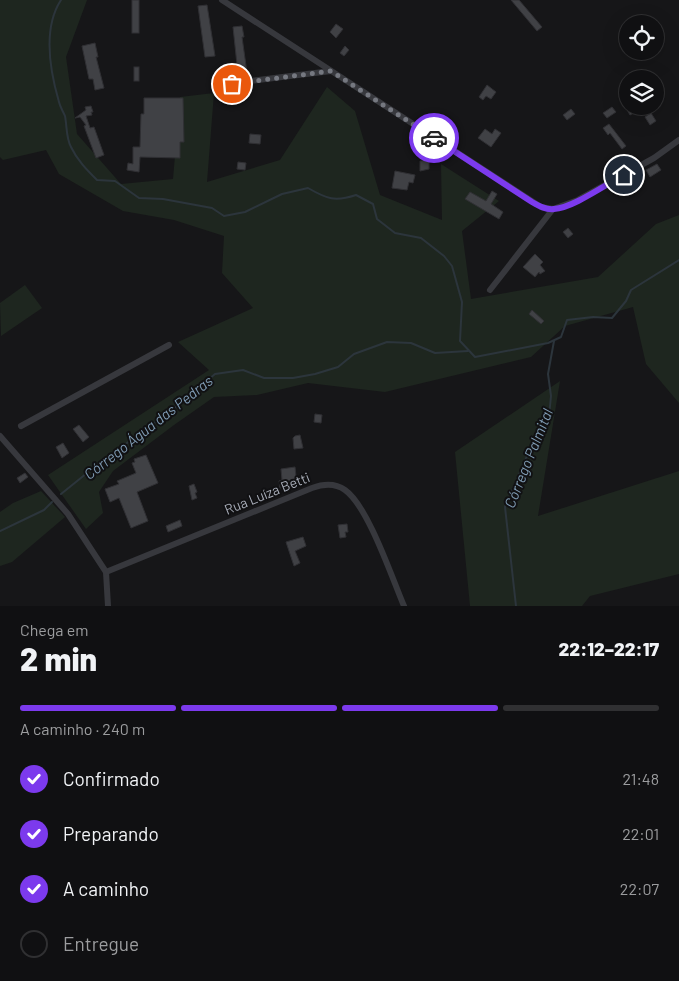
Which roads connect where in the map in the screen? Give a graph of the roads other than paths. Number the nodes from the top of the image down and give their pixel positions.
1 (222, 0) edge
2 (331, 71) junction
3 (217, 86) dead end
4 (679, 140) edge
5 (553, 209) junction
6 (490, 290) dead end
7 (169, 345) dead end
8 (21, 426) dead end
9 (0, 436) edge
10 (106, 572) junction
11 (108, 606) edge
12 (404, 606) edge

1 - 2 street
2 - 3 street
2 - 5 street
4 - 5 street
5 - 6 street
7 - 8 street
9 - 10 street
10 - 11 street
10 - 12 street, Rua Luíza Betti

